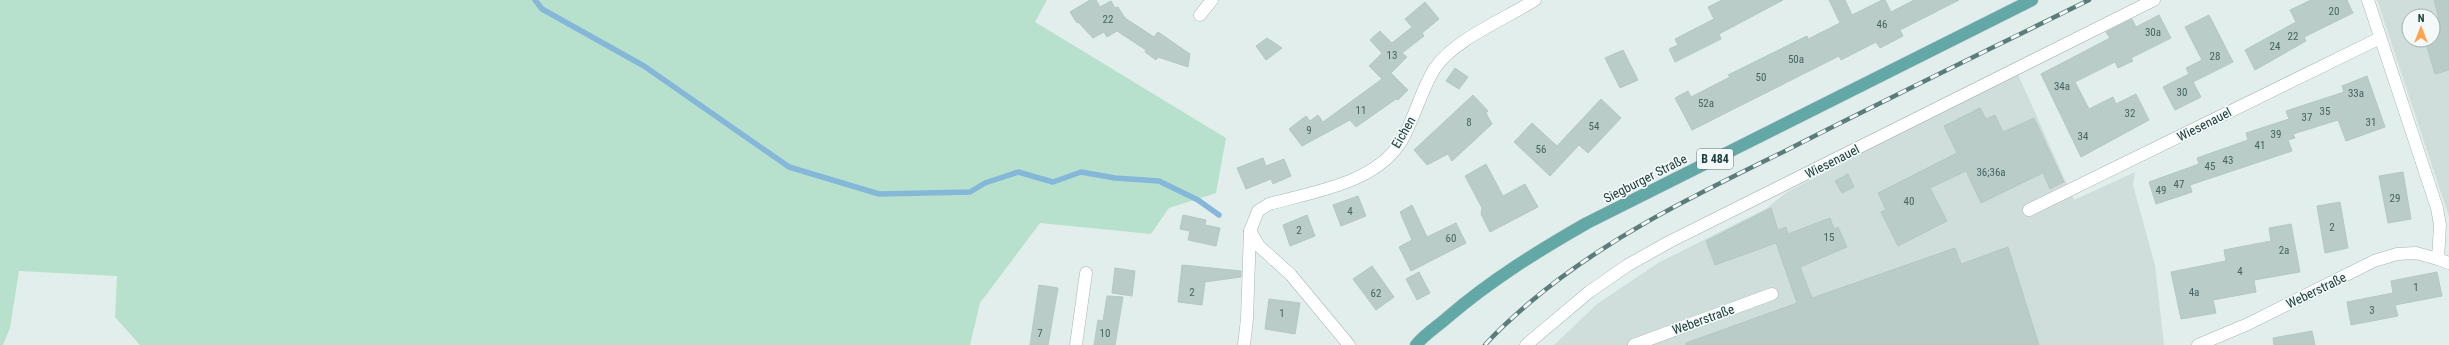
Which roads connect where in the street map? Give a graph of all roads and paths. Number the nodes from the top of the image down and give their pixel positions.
1 (1212, 0) edge
2 (1535, 0) edge
3 (2032, 0) edge
4 (2154, 0) edge
5 (2368, 0) edge
6 (1200, 14) dead end
7 (2380, 38) junction
8 (2029, 210) dead end
9 (1250, 231) junction
10 (2443, 261) edge
11 (1086, 273) dead end
12 (1772, 294) dead end
13 (1076, 345) edge
14 (1244, 345) edge
15 (1349, 345) edge
16 (1416, 345) edge
17 (1526, 345) edge
18 (1634, 345) edge
19 (2198, 345) edge

1 - 6 street
2 - 9 street, Eichen
3 - 16 main road, Siegburger Straße / B 484
4 - 17 street, Wiesenauel
5 - 7 street
7 - 8 street, Wiesenauel
7 - 10 street
9 - 14 street, Eichen
9 - 15 street
10 - 19 street, Weberstraße
11 - 13 street
12 - 18 street, Weberstraße

